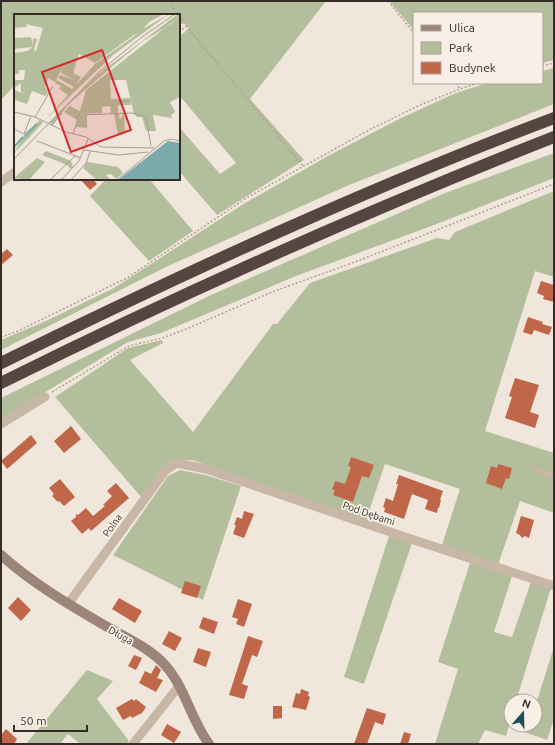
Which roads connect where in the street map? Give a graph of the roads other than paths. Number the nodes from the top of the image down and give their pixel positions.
1 (554, 118) edge
2 (554, 137) edge
3 (14, 173) edge
4 (1, 182) edge
5 (1, 363) edge
6 (1, 383) edge
7 (45, 397) road end
8 (1, 424) edge
9 (176, 463) joint
10 (533, 469) dead end
11 (554, 476) edge
12 (1, 555) edge
13 (554, 586) edge
14 (68, 604) junction
15 (179, 686) junction
16 (133, 744) edge
17 (209, 744) edge

1 - 5 highway
2 - 6 highway
3 - 4 street
7 - 8 street
9 - 13 street, Pod Dębami
9 - 14 street, Polna
10 - 11 lane
12 - 14 street, Długa
14 - 15 street, Długa
15 - 16 street
15 - 17 street, Długa

